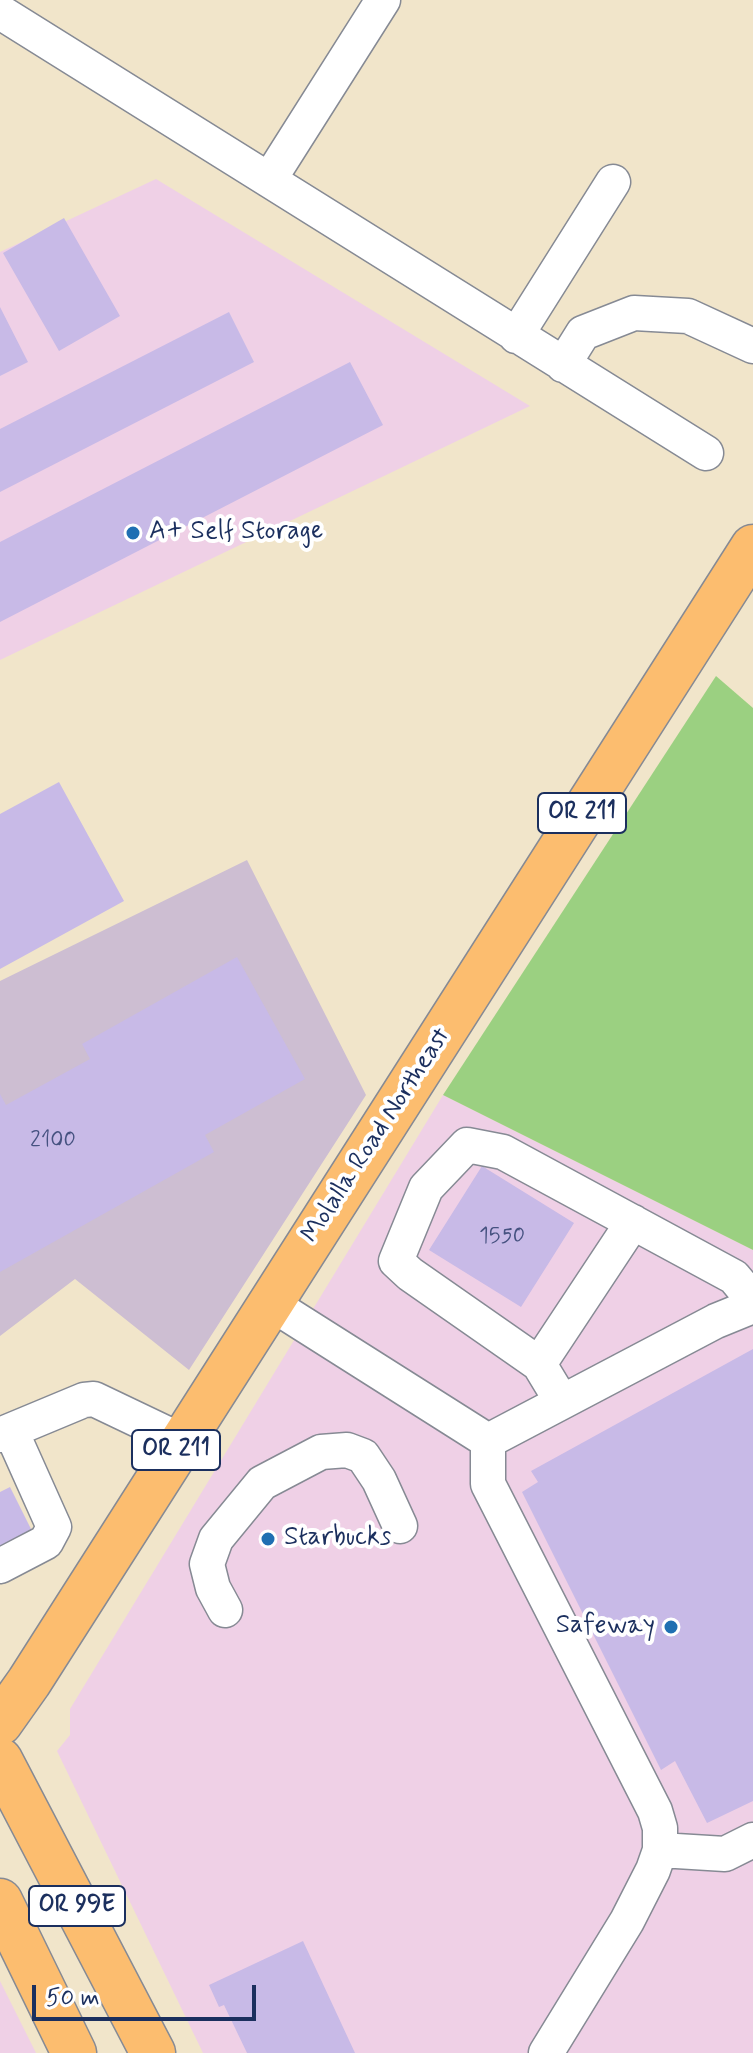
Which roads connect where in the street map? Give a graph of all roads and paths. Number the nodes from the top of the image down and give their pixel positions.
1 (383, 0) edge
2 (0, 12) edge
3 (269, 180) junction
4 (613, 182) dead end
5 (516, 336) junction
6 (753, 346) edge
7 (563, 365) junction
8 (706, 453) dead end
9 (753, 547) edge
10 (633, 1222) junction
11 (753, 1300) edge
12 (270, 1303) junction
13 (753, 1306) edge
14 (539, 1364) junction
15 (562, 1402) junction
16 (6, 1433) edge
17 (182, 1441) junction
18 (488, 1441) junction
19 (400, 1526) dead end
20 (0, 1566) edge
21 (225, 1610) dead end
22 (0, 1723) edge
23 (0, 1760) edge
24 (753, 1840) edge
25 (660, 1850) junction
26 (0, 1901) edge
27 (14, 1951) edge
28 (74, 2053) edge
29 (153, 2053) edge
30 (546, 2053) edge

1 - 3 lane
2 - 3 lane
3 - 5 lane
4 - 5 lane
5 - 7 lane
6 - 7 lane
7 - 8 lane
9 - 12 main road, Molalla Road Northeast / OR 211
10 - 11 lane
10 - 14 lane
10 - 14 lane
12 - 17 main road, Molalla Road Northeast / OR 211
12 - 18 lane
13 - 15 lane
14 - 15 lane
15 - 18 lane
16 - 17 lane
16 - 20 lane
17 - 22 main road, Molalla Road Northeast / OR 211
18 - 25 lane
19 - 21 lane
23 - 29 main road, OR 99E
24 - 25 lane
25 - 30 lane
26 - 27 main road, OR 99E
27 - 28 main road, OR 99E

